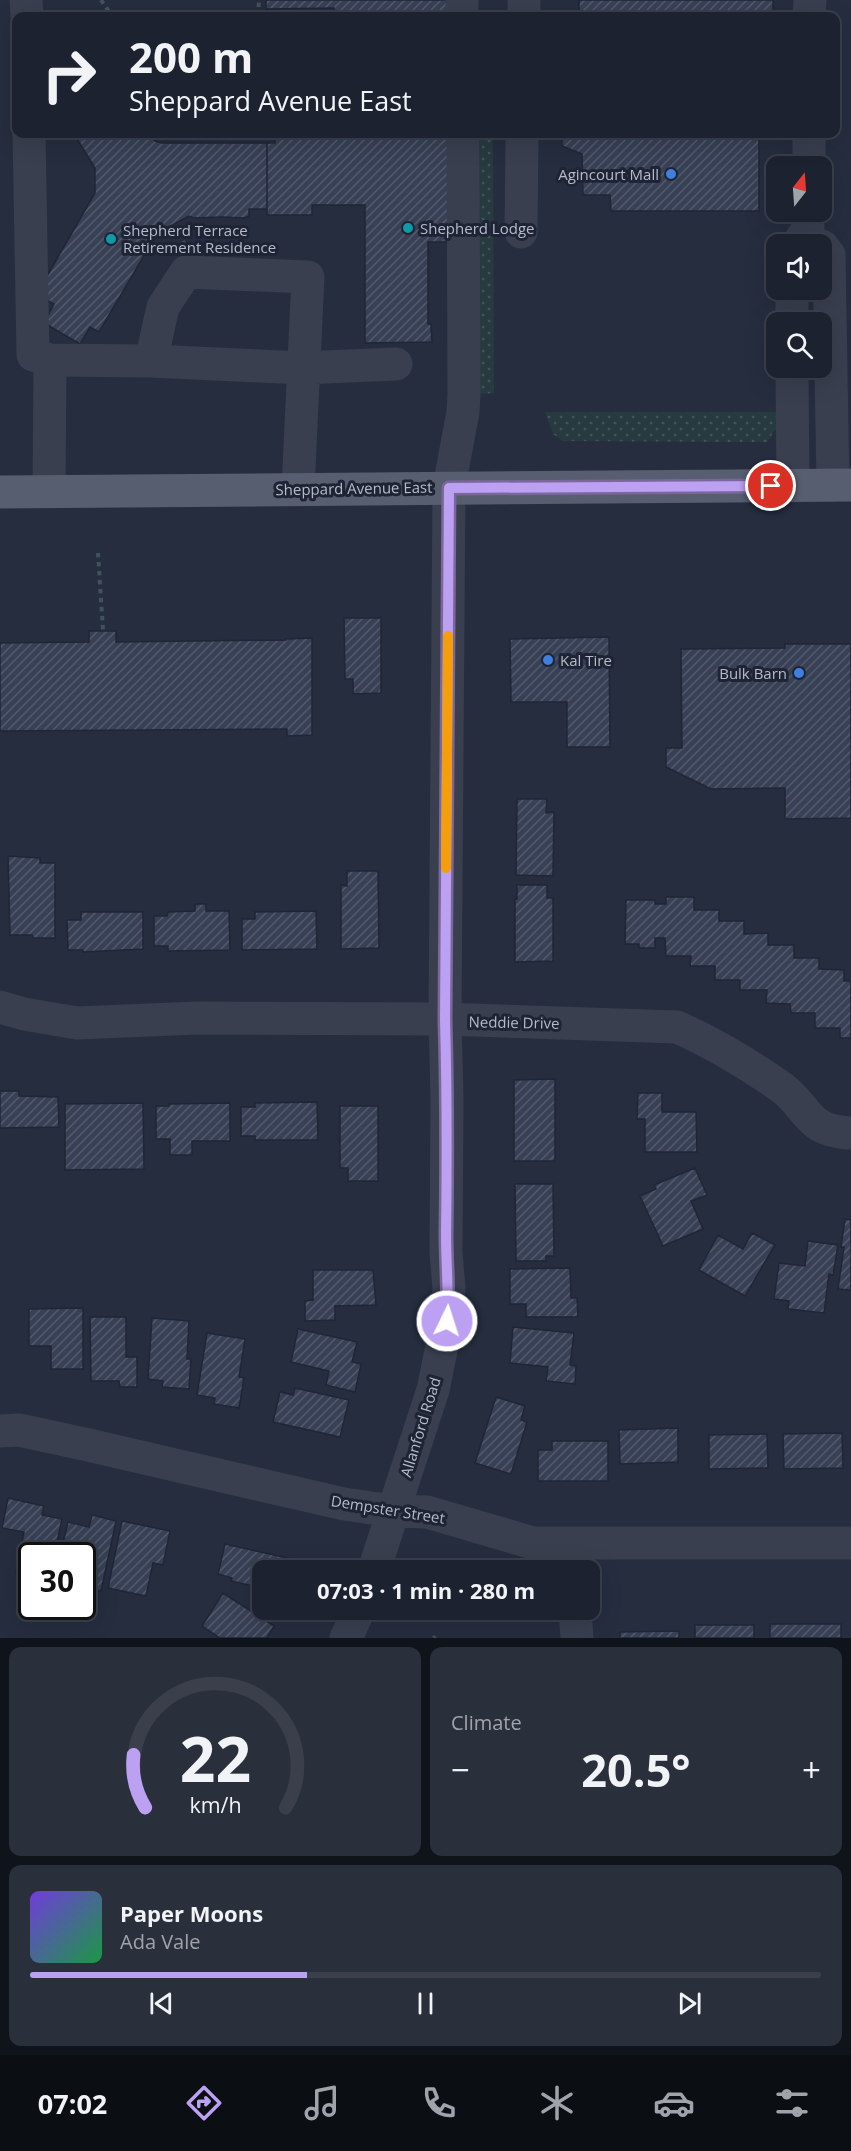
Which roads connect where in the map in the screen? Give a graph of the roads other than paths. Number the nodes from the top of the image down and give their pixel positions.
1 (29, 138) edge
2 (463, 138) edge
3 (522, 138) edge
4 (809, 138) edge
5 (809, 156) edge
6 (521, 232) dead end
7 (832, 300) edge
8 (50, 360) junction
9 (151, 361) junction
10 (396, 364) dead end
11 (302, 368) junction
12 (792, 378) edge
13 (842, 485) edge
14 (793, 486) junction
15 (449, 488) junction
16 (298, 489) junction
17 (49, 491) junction
18 (0, 492) edge
19 (0, 1006) edge
20 (445, 1020) junction
21 (851, 1133) edge
22 (0, 1431) edge
23 (393, 1511) junction
24 (851, 1543) edge
25 (574, 1557) edge
26 (377, 1560) edge
27 (354, 1620) edge
28 (576, 1620) edge
29 (346, 1638) edge
30 (577, 1638) edge

1 - 8 street
2 - 15 street, Allanford Road
3 - 6 street
4 - 5 street
7 - 13 street
8 - 9 street
8 - 17 street
9 - 11 street
9 - 11 street
10 - 11 street
11 - 16 street
12 - 14 street
13 - 14 main road, Sheppard Avenue East
14 - 15 main road, Sheppard Avenue East
15 - 16 main road, Sheppard Avenue East
15 - 20 street, Allanford Road
16 - 17 main road, Sheppard Avenue East
17 - 18 main road, Sheppard Avenue East
19 - 20 street, Neddie Drive
20 - 21 street, Neddie Drive
20 - 23 street, Allanford Road
22 - 23 street, Dempster Street
23 - 25 street, Dempster Street
23 - 26 street, Allanford Road
24 - 25 street, Dempster Street
27 - 29 street
28 - 30 street

